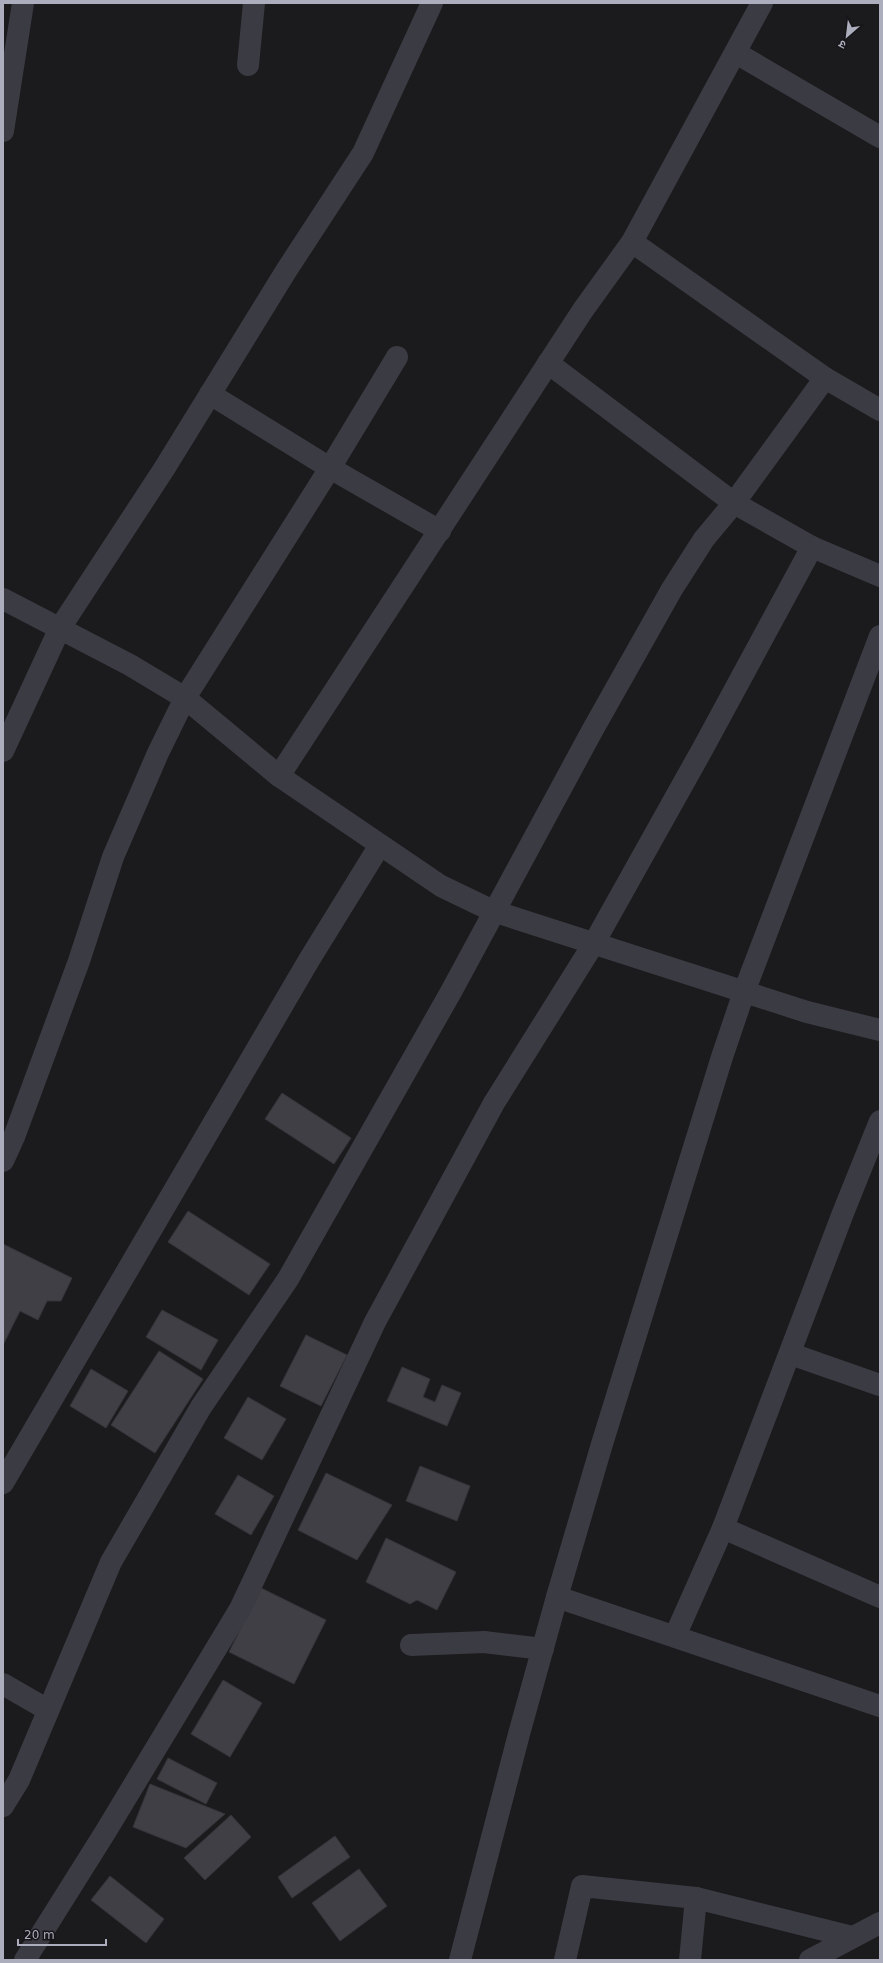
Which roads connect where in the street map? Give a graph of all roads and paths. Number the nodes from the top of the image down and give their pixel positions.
1 (23, 3) edge
2 (254, 3) edge
3 (432, 3) edge
4 (762, 3) edge
5 (736, 53) junction
6 (248, 65) dead end
7 (7, 81) edge
8 (3, 131) edge
9 (880, 137) edge
10 (632, 242) junction
11 (397, 357) dead end
12 (548, 364) junction
13 (825, 378) junction
14 (210, 394) junction
15 (880, 410) edge
16 (330, 468) junction
17 (734, 502) junction
18 (440, 531) junction
19 (812, 547) junction
20 (880, 576) edge
21 (3, 599) edge
22 (60, 628) junction
23 (880, 636) edge
24 (185, 698) junction
25 (3, 751) edge
26 (279, 776) junction
27 (380, 845) junction
28 (493, 911) junction
29 (594, 943) junction
30 (744, 992) junction
31 (880, 1030) edge
32 (880, 1121) edge
33 (3, 1161) edge
34 (791, 1354) junction
35 (880, 1385) edge
36 (3, 1483) edge
37 (723, 1528) junction
38 (557, 1597) junction
39 (880, 1597) edge
40 (676, 1636) junction
41 (411, 1645) dead end
42 (543, 1649) junction
43 (3, 1684) edge
44 (880, 1706) edge
45 (48, 1710) junction
46 (3, 1806) edge
47 (696, 1898) junction
48 (880, 1923) edge
49 (852, 1937) junction
50 (25, 1960) edge
51 (460, 1960) edge
52 (565, 1960) edge
53 (690, 1960) edge
54 (810, 1960) edge

1 - 7 street
2 - 6 street
3 - 14 street
4 - 5 street
5 - 9 street
5 - 10 street
7 - 8 street
10 - 12 street
10 - 13 street
11 - 16 street
12 - 17 street
12 - 18 street
13 - 15 street
13 - 17 street
14 - 16 street
14 - 22 street
16 - 18 street
16 - 24 street
17 - 19 street
17 - 28 street
18 - 26 street
19 - 20 street
19 - 29 street
21 - 22 street
22 - 24 street
22 - 25 street
23 - 30 street
24 - 26 street
24 - 33 street
26 - 27 street
27 - 28 street
27 - 36 street
28 - 29 street
28 - 45 street
29 - 30 street
29 - 50 street
30 - 31 street
30 - 38 street
32 - 34 street
34 - 35 street
34 - 37 street
37 - 39 street
37 - 40 street
38 - 40 street
38 - 42 street
40 - 44 street
41 - 42 street
42 - 51 street
43 - 45 street
45 - 46 street
47 - 49 street
47 - 52 street
47 - 53 street
48 - 49 street
49 - 54 street

